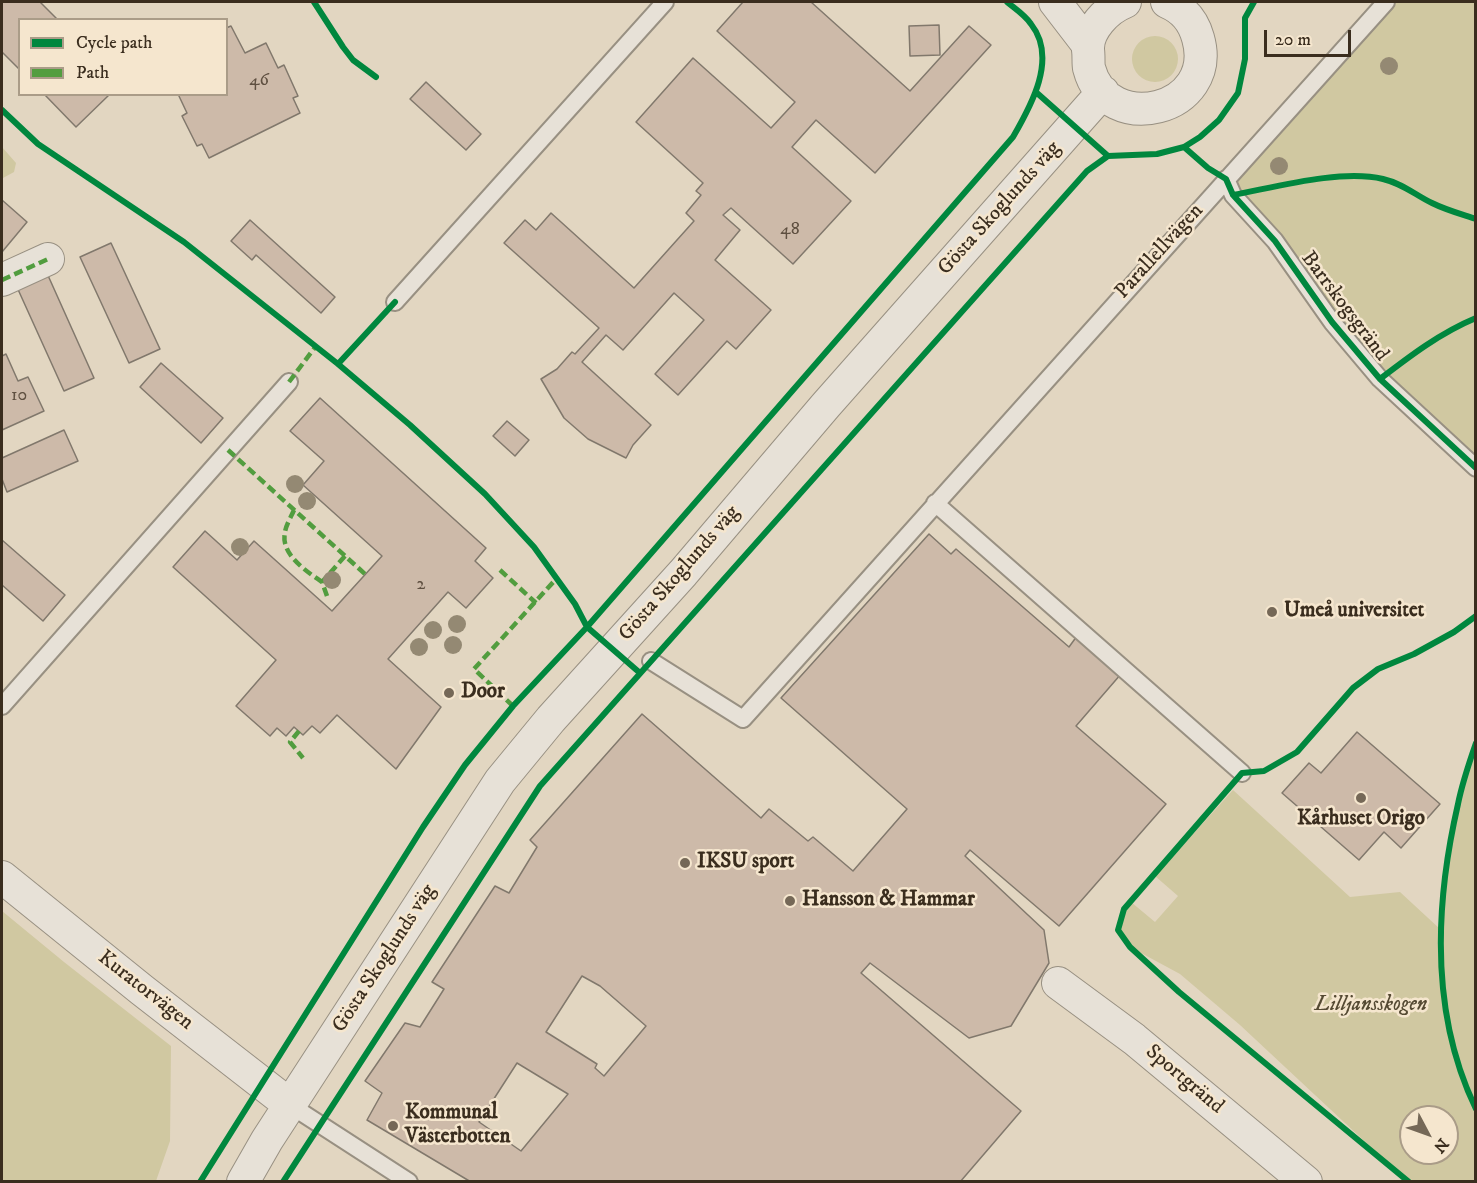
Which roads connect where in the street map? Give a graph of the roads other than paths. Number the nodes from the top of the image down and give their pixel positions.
1 (665, 2) edge
2 (1055, 2) edge
3 (1125, 2) edge
4 (1386, 2) edge
5 (1179, 4) edge
6 (1088, 45) junction
7 (1104, 93) junction
8 (1226, 179) junction
9 (48, 259) dead end
10 (2, 280) edge
11 (395, 302) dead end
12 (289, 382) dead end
13 (1476, 468) edge
14 (935, 503) junction
15 (651, 661) dead end
16 (2, 706) edge
17 (1242, 773) dead end
18 (2, 876) edge
19 (1058, 983) dead end
20 (290, 1105) junction
21 (243, 1182) edge
22 (409, 1182) edge
23 (1306, 1182) edge

1 - 11 lane
2 - 6 street
3 - 6 street
4 - 8 lane, Parallellvägen
5 - 7 street
6 - 7 street
7 - 20 street, Gösta Skoglunds väg
8 - 13 lane, Barrskogsgränd
8 - 14 lane, Parallellvägen
9 - 10 street
12 - 16 lane
14 - 15 lane, Parallellvägen
14 - 17 lane
18 - 20 street, Kuratorvägen
19 - 23 street, Sportgränd
20 - 21 street, Gösta Skoglunds väg
20 - 22 lane

